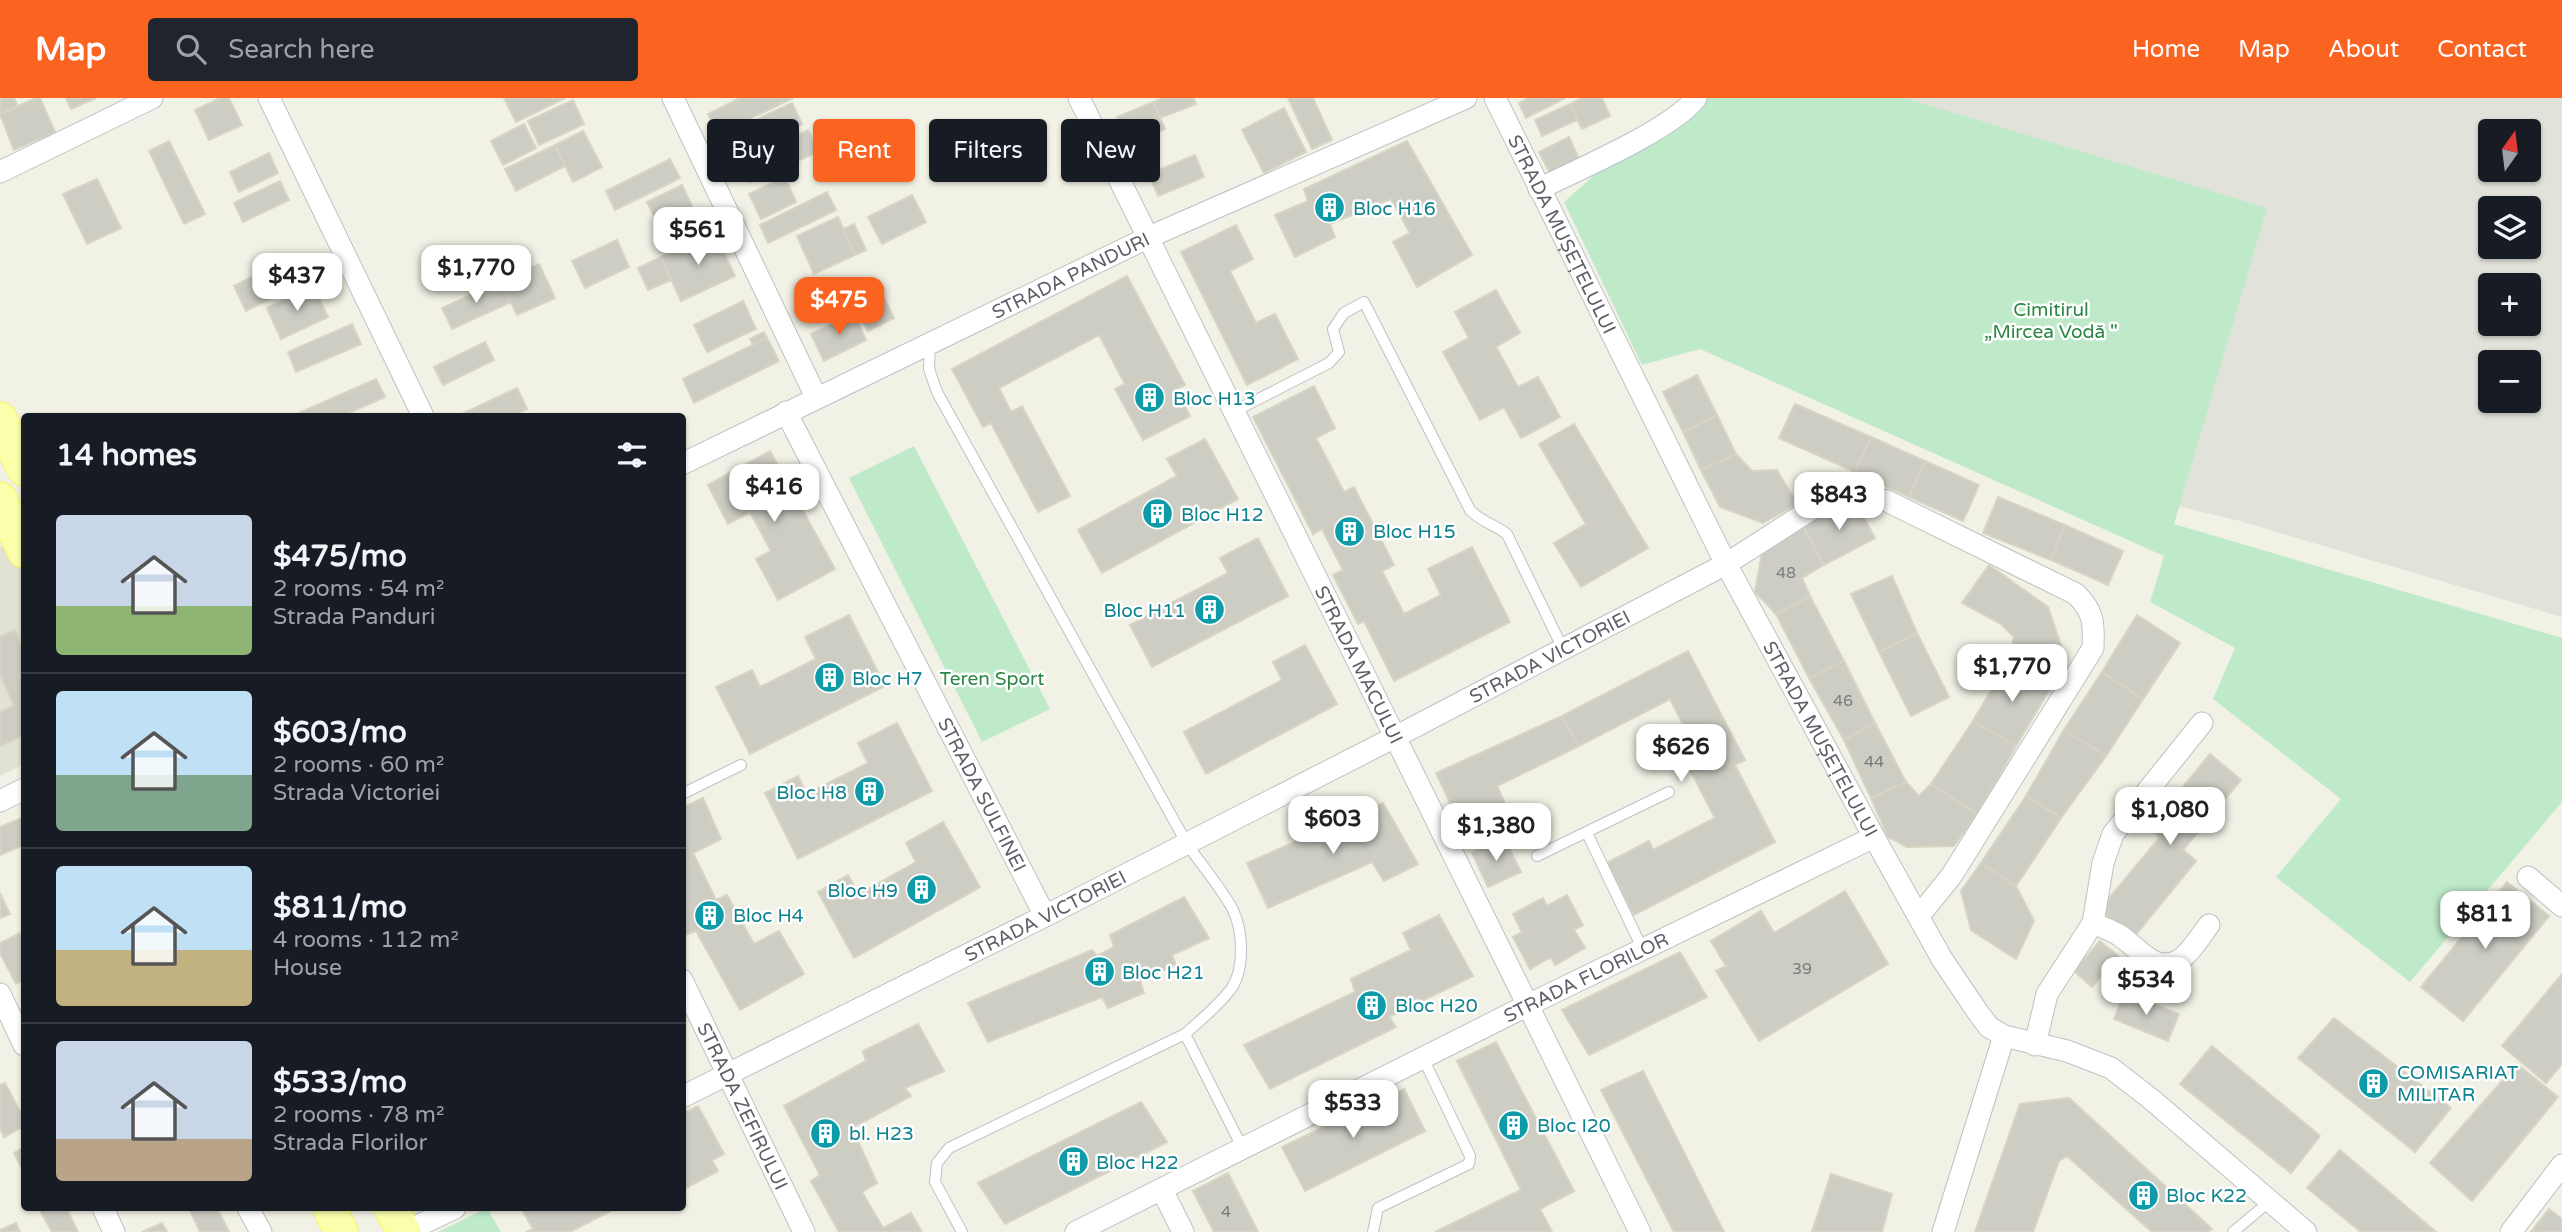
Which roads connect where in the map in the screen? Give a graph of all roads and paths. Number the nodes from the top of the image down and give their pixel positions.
1 (152, 98) edge
2 (269, 98) edge
3 (673, 98) edge
4 (1079, 98) edge
5 (1466, 98) edge
6 (1495, 98) edge
7 (1696, 98) edge
8 (0, 172) edge
9 (1539, 189) junction
10 (1147, 238) junction
11 (930, 343) junction
12 (816, 397) junction
13 (786, 412) junction
14 (1233, 412) junction
15 (422, 413) edge
16 (0, 419) edge
17 (686, 462) edge
18 (21, 463) edge
19 (0, 499) edge
20 (21, 544) edge
21 (1726, 564) junction
22 (1563, 649) junction
23 (2202, 723) dead end
24 (1395, 737) junction
25 (741, 765) dead end
26 (21, 790) edge
27 (686, 792) edge
28 (1669, 792) dead end
29 (0, 801) edge
30 (1587, 832) junction
31 (1874, 837) junction
32 (1187, 844) junction
33 (1537, 856) dead end
34 (2528, 877) dead end
35 (2562, 906) edge
36 (1045, 916) junction
37 (1919, 916) junction
38 (2094, 923) junction
39 (2209, 925) dead end
40 (1643, 950) junction
41 (686, 988) edge
42 (0, 994) edge
43 (1530, 1004) junction
44 (1185, 1034) junction
45 (2004, 1036) junction
46 (21, 1039) edge
47 (2035, 1045) junction
48 (1423, 1058) junction
49 (728, 1075) junction
50 (686, 1095) edge
51 (1243, 1149) junction
52 (2562, 1165) edge
53 (1162, 1190) junction
54 (2270, 1201) junction
55 (104, 1211) edge
56 (250, 1211) edge
57 (331, 1211) edge
58 (393, 1211) edge
59 (449, 1211) edge
60 (114, 1232) edge
61 (261, 1232) edge
62 (341, 1232) edge
63 (404, 1232) edge
64 (804, 1232) edge
65 (962, 1232) edge
66 (1076, 1232) edge
67 (1183, 1232) edge
68 (1373, 1232) edge
69 (1640, 1232) edge
70 (1942, 1232) edge
71 (2233, 1232) edge
72 (2306, 1232) edge
73 (2511, 1232) edge

1 - 8 street
2 - 15 street
3 - 12 street
4 - 10 street, STRADA MACULUI
5 - 10 street, STRADA PANDURI
6 - 9 street, STRADA MUȘEȚELULUI
7 - 9 street
9 - 21 street, STRADA MUȘEȚELULUI
10 - 11 street, STRADA PANDURI
10 - 14 street, STRADA MACULUI
11 - 12 street, STRADA PANDURI
11 - 32 lane
12 - 13 street, STRADA PANDURI
13 - 17 street, STRADA PANDURI
13 - 36 street, STRADA SULFINEI
14 - 22 lane
14 - 24 street, STRADA MACULUI
16 - 18 main road
19 - 20 main road
21 - 22 street, STRADA VICTORIEI
21 - 31 street, STRADA MUȘEȚELULUI
21 - 37 street, STRADA VICTORIEI
22 - 24 street, STRADA VICTORIEI
23 - 38 street
24 - 32 street, STRADA VICTORIEI
24 - 43 street, STRADA MACULUI
25 - 27 lane
26 - 29 street
28 - 30 lane
30 - 33 lane
30 - 40 lane
31 - 37 street, STRADA MUȘEȚELULUI
31 - 40 street, STRADA FLORILOR
32 - 36 street, STRADA VICTORIEI
32 - 44 lane
34 - 35 street
36 - 49 street, STRADA VICTORIEI
37 - 45 street, STRADA MUȘEȚELULUI
38 - 39 street
38 - 47 street
40 - 43 street, STRADA FLORILOR
41 - 49 street, STRADA ZEFIRULUI
42 - 46 street
43 - 48 street, STRADA FLORILOR
43 - 69 street, STRADA MACULUI
44 - 51 lane
44 - 65 lane
45 - 47 street, STRADA MUȘEȚELULUI
45 - 70 street
47 - 54 street, STRADA MUȘEȚELULUI
48 - 51 street, STRADA FLORILOR
48 - 68 lane
49 - 50 street, STRADA VICTORIEI
49 - 64 street, STRADA ZEFIRULUI
51 - 53 street, STRADA FLORILOR
52 - 73 street
53 - 66 street, STRADA FLORILOR
53 - 67 street
54 - 71 lane
54 - 72 street, STRADA MUȘEȚELULUI
55 - 60 street
56 - 61 street
57 - 62 main road
58 - 63 main road
59 - 63 street

